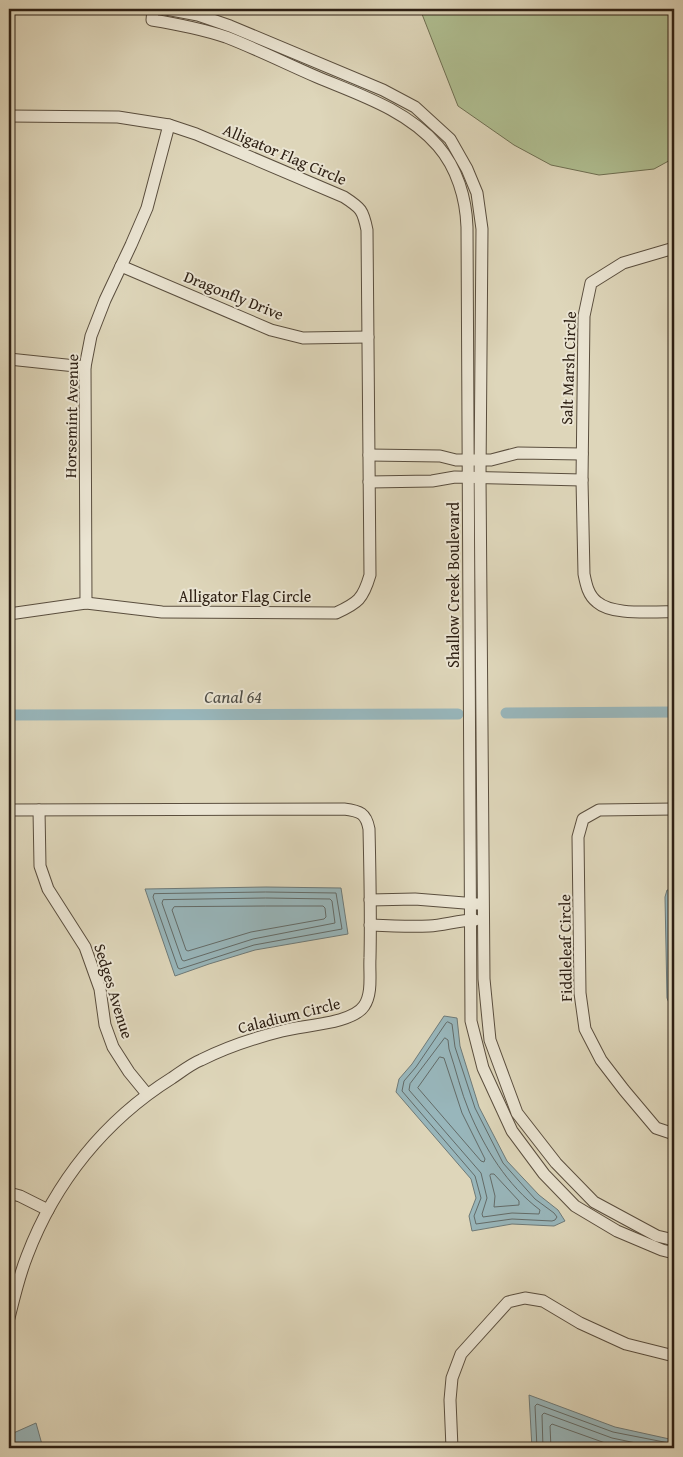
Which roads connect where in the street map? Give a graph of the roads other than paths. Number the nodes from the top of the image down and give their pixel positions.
1 (166, 9) edge
2 (172, 9) edge
3 (153, 14) edge
4 (171, 23) junction
5 (9, 116) edge
6 (169, 125) junction
7 (674, 248) edge
8 (122, 266) junction
9 (368, 337) junction
10 (9, 359) edge
11 (85, 367) junction
12 (582, 454) junction
13 (369, 455) junction
14 (475, 460) junction
15 (475, 477) junction
16 (582, 480) junction
17 (369, 482) junction
18 (86, 602) junction
19 (674, 612) edge
20 (9, 614) edge
21 (674, 809) edge
22 (9, 810) edge
23 (39, 810) junction
24 (370, 900) junction
25 (470, 904) junction
26 (484, 904) junction
27 (470, 920) junction
28 (484, 920) junction
29 (370, 925) junction
30 (146, 1094) junction
31 (674, 1134) edge
32 (9, 1193) edge
33 (48, 1210) junction
34 (674, 1240) edge
35 (674, 1254) edge
36 (9, 1318) edge
37 (674, 1356) edge
38 (452, 1448) edge

1 - 2 street, Shallow Creek Boulevard
2 - 4 street
2 - 14 street, Shallow Creek Boulevard
3 - 4 street, Shallow Creek Boulevard
4 - 14 street, Shallow Creek Boulevard
5 - 6 street, Alligator Flag Circle
6 - 8 street, Horsemint Avenue
6 - 9 street, Alligator Flag Circle
7 - 12 street, Salt Marsh Circle
8 - 9 street, Dragonfly Drive
8 - 11 street, Horsemint Avenue
9 - 13 street, Alligator Flag Circle
10 - 11 street
11 - 18 street, Horsemint Avenue
12 - 14 street
12 - 16 street, Salt Marsh Circle
13 - 14 street
13 - 17 street, Alligator Flag Circle
14 - 15 street, Shallow Creek Boulevard
15 - 16 street
15 - 17 street
15 - 25 street, Shallow Creek Boulevard
15 - 26 street, Shallow Creek Boulevard
16 - 19 street, Salt Marsh Circle
17 - 18 street, Alligator Flag Circle
18 - 20 street, Alligator Flag Circle
21 - 31 street, Fiddleleaf Circle
22 - 23 street, Caladium Circle
23 - 24 street, Caladium Circle
23 - 30 street, Sedges Avenue
24 - 25 street
24 - 29 street, Caladium Circle
25 - 26 street
25 - 27 street, Shallow Creek Boulevard
26 - 28 street, Shallow Creek Boulevard
27 - 28 street
27 - 29 street
27 - 35 street, Shallow Creek Boulevard
28 - 34 street, Shallow Creek Boulevard
29 - 30 street, Caladium Circle
30 - 33 street, Caladium Circle
32 - 33 street
33 - 36 street, Caladium Circle
37 - 38 street

